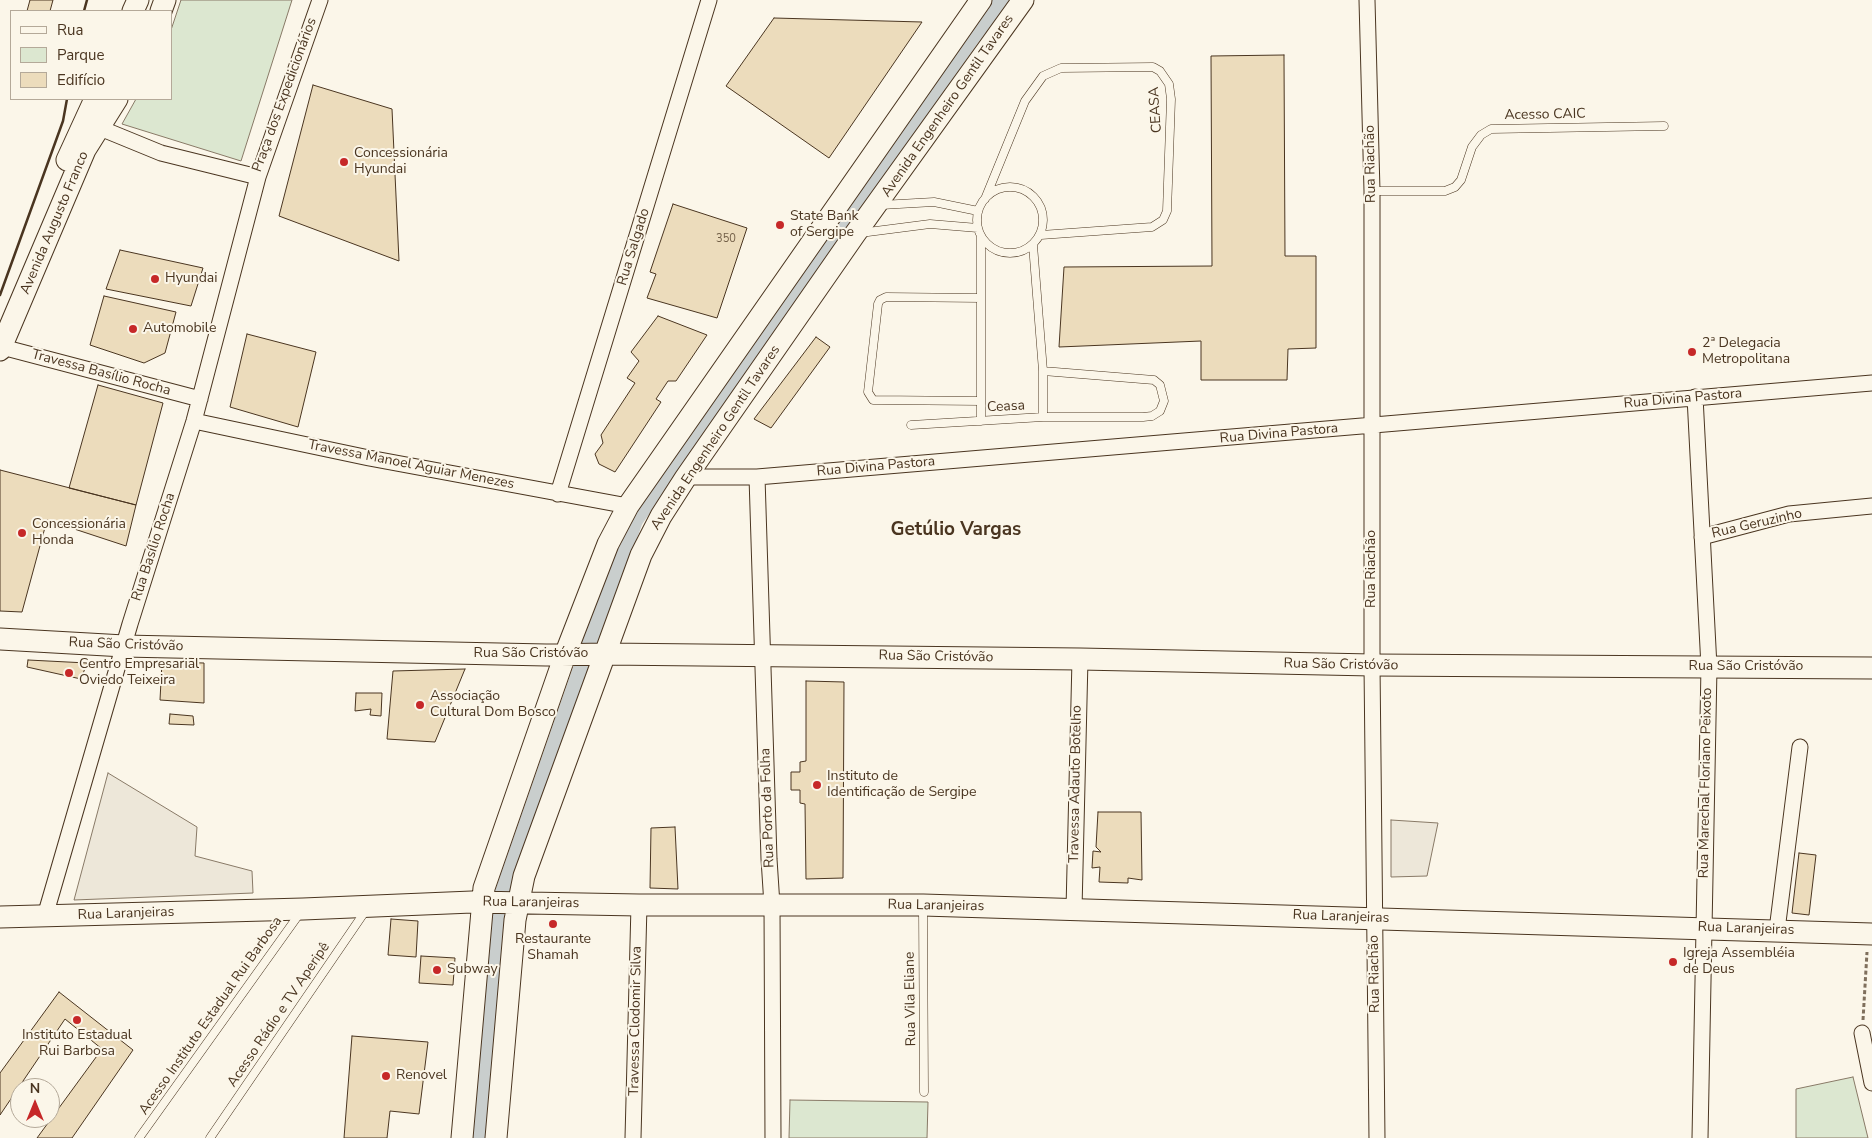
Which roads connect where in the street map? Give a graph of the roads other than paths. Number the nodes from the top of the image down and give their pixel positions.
1 (320, 0) edge
2 (709, 0) edge
3 (981, 0) edge
4 (1023, 0) edge
5 (1367, 0) edge
6 (95, 100) edge
7 (116, 100) edge
8 (1664, 126) dead end
9 (100, 128) junction
10 (258, 177) junction
11 (1372, 191) junction
12 (985, 199) junction
13 (877, 205) junction
14 (978, 211) junction
15 (978, 228) junction
16 (855, 234) junction
17 (1041, 235) junction
18 (981, 236) junction
19 (1033, 245) junction
20 (981, 298) junction
21 (0, 324) edge
22 (1, 348) edge
23 (1043, 371) junction
24 (1872, 383) edge
25 (1695, 397) junction
26 (200, 399) junction
27 (981, 401) junction
28 (1043, 417) junction
29 (194, 421) junction
30 (981, 421) junction
31 (911, 425) dead end
32 (1371, 426) junction
33 (686, 477) junction
34 (757, 477) junction
35 (558, 494) junction
36 (628, 506) junction
37 (1872, 506) edge
38 (1702, 537) junction
39 (0, 640) edge
40 (124, 646) junction
41 (604, 654) junction
42 (567, 655) junction
43 (764, 655) junction
44 (1080, 659) junction
45 (1372, 665) junction
46 (1709, 667) junction
47 (1872, 668) edge
48 (1800, 747) dead end
49 (485, 902) junction
50 (516, 902) junction
51 (639, 905) junction
52 (772, 905) junction
53 (923, 905) junction
54 (368, 906) junction
55 (303, 909) junction
56 (1074, 909) junction
57 (45, 916) junction
58 (0, 917) edge
59 (1374, 918) junction
60 (1703, 927) junction
61 (1777, 930) junction
62 (1870, 934) edge
63 (1862, 1034) road end
64 (1872, 1083) edge
65 (924, 1092) dead end
66 (139, 1138) edge
67 (210, 1138) edge
68 (462, 1138) edge
69 (496, 1138) edge
70 (633, 1138) edge
71 (773, 1138) edge
72 (1377, 1138) edge
73 (1700, 1138) edge

1 - 10 street, Praça dos Expedicionários
2 - 35 street, Rua Salgado
3 - 36 main road
4 - 13 main road, Avenida Engenheiro Gentil Tavares
5 - 11 street, Rua Riachão
6 - 21 main road, Avenida Augusto Franco
7 - 9 main road, Avenida Augusto Franco
8 - 11 lane, Acesso CAIC
9 - 10 street, Praça dos Expedicionários
9 - 22 main road, Avenida Augusto Franco
10 - 26 street, Rua Basílio Rocha
11 - 32 street, Rua Riachão
12 - 14 lane
12 - 17 lane
12 - 17 lane, CEASA
13 - 14 lane
13 - 16 main road, Avenida Engenheiro Gentil Tavares
14 - 15 lane, Ceasa
15 - 16 lane
15 - 18 lane, Ceasa
16 - 33 main road, Avenida Engenheiro Gentil Tavares
17 - 19 lane
18 - 19 lane
18 - 20 lane, Ceasa
19 - 23 lane, Ceasa
20 - 27 lane, Ceasa
20 - 27 lane
22 - 26 street, Travessa Basílio Rocha
23 - 28 lane, Ceasa
23 - 28 lane
24 - 25 street, Rua Divina Pastora
25 - 32 street, Rua Divina Pastora
25 - 38 street, Rua Marechal Floriano Peixoto
26 - 29 street, Rua Basílio Rocha
27 - 30 lane, Ceasa
28 - 30 lane, Ceasa
29 - 35 street, Travessa Manoel Aguiar Menezes
29 - 40 street, Rua Basílio Rocha
30 - 31 lane
32 - 34 street, Rua Divina Pastora
32 - 45 street, Rua Riachão
33 - 34 street, Rua Divina Pastora
33 - 41 main road, Avenida Engenheiro Gentil Tavares
34 - 43 street, Rua Porto da Folha
35 - 36 street, Travessa Manoel Aguiar Menezes
36 - 42 main road
37 - 38 street, Rua Geruzinho
38 - 46 street, Rua Marechal Floriano Peixoto
39 - 40 main road, Rua São Cristóvão
40 - 42 main road, Rua São Cristóvão
40 - 57 street, Rua Basílio Rocha
41 - 42 main road, Rua São Cristóvão
41 - 43 main road, Rua São Cristóvão
41 - 50 main road, Avenida Engenheiro Gentil Tavares
42 - 49 main road
43 - 44 main road, Rua São Cristóvão
43 - 52 street, Rua Porto da Folha
44 - 45 main road, Rua São Cristóvão
44 - 56 street, Travessa Adauto Botelho
45 - 46 main road, Rua São Cristóvão
45 - 59 street, Rua Riachão
46 - 47 main road, Rua São Cristóvão
46 - 60 street, Rua Marechal Floriano Peixoto
48 - 61 street
49 - 50 main road, Rua Laranjeiras
49 - 54 main road, Rua Laranjeiras
49 - 68 main road
50 - 51 main road, Rua Laranjeiras
50 - 69 main road, Avenida Engenheiro Gentil Tavares
51 - 52 main road, Rua Laranjeiras
51 - 70 street, Travessa Clodomir Silva
52 - 53 main road, Rua Laranjeiras
52 - 71 street, Rua Porto da Folha
53 - 56 main road, Rua Laranjeiras
53 - 65 lane, Rua Vila Eliane
54 - 55 main road, Rua Laranjeiras
54 - 67 lane, Acesso Rádio e TV Aperipê
55 - 57 main road, Rua Laranjeiras
55 - 66 lane, Acesso Instituto Estadual Rui Barbosa
56 - 59 main road, Rua Laranjeiras
57 - 58 main road, Rua Laranjeiras
59 - 60 main road, Rua Laranjeiras
59 - 72 street, Rua Riachão
60 - 61 main road, Rua Laranjeiras
60 - 73 street, Rua Marechal Floriano Peixoto
61 - 62 main road, Rua Laranjeiras
63 - 64 street

